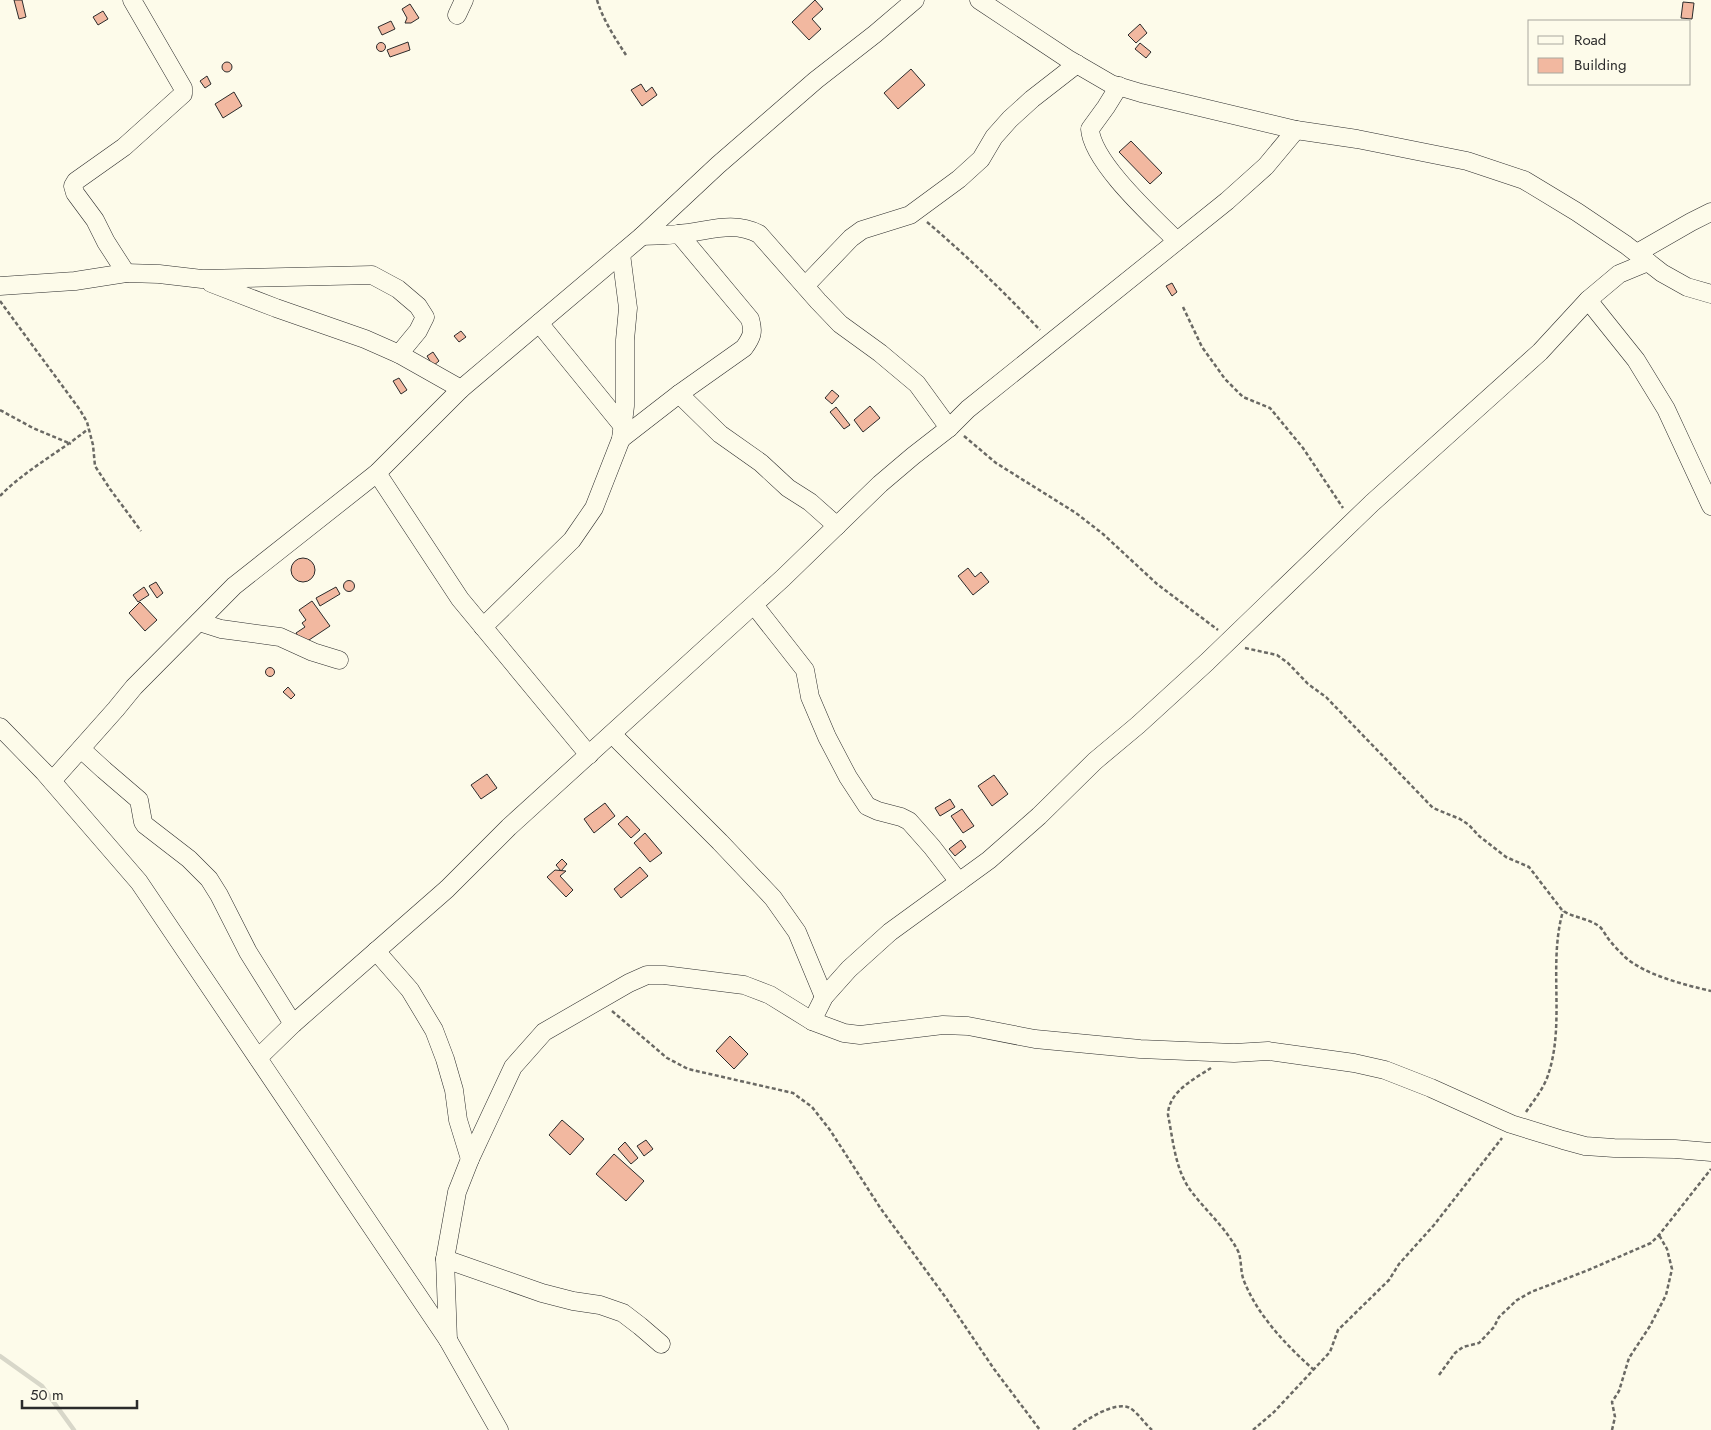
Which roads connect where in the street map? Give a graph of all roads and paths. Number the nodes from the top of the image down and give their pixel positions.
1 (132, 0) edge
2 (596, 0) edge
3 (915, 0) edge
4 (979, 0) edge
5 (626, 55) dead end
6 (1077, 64) junction
7 (1119, 86) junction
8 (1296, 130) junction
9 (1711, 212) edge
10 (912, 213) junction
11 (679, 234) junction
12 (642, 236) junction
13 (1177, 241) junction
14 (621, 254) junction
15 (1642, 258) junction
16 (126, 273) junction
17 (202, 279) junction
18 (0, 286) edge
19 (805, 286) junction
20 (1711, 294) edge
21 (1588, 300) junction
22 (0, 301) edge
23 (1183, 307) dead end
24 (539, 323) junction
25 (1051, 342) junction
26 (398, 354) junction
27 (461, 388) junction
28 (679, 394) junction
29 (0, 410) edge
30 (950, 426) junction
31 (89, 429) junction
32 (622, 432) junction
33 (71, 444) junction
34 (377, 473) junction
35 (0, 496) edge
36 (1711, 506) edge
37 (1352, 522) junction
38 (837, 526) junction
39 (141, 532) dead end
40 (754, 605) junction
41 (199, 622) junction
42 (483, 626) junction
43 (1229, 642) junction
44 (339, 660) dead end
45 (0, 727) edge
46 (612, 734) junction
47 (81, 748) junction
48 (589, 755) junction
49 (52, 781) junction
50 (959, 882) junction
51 (1563, 911) junction
52 (376, 951) junction
53 (1711, 991) edge
54 (824, 997) junction
55 (599, 1000) junction
56 (812, 1021) junction
57 (293, 1024) junction
58 (1234, 1053) junction
59 (258, 1058) junction
60 (1513, 1125) junction
61 (1711, 1152) edge
62 (470, 1159) junction
63 (1711, 1170) edge
64 (1659, 1235) junction
65 (445, 1259) junction
66 (448, 1340) junction
67 (661, 1344) dead end
68 (1314, 1370) junction
69 (1439, 1375) dead end
70 (499, 1430) edge
71 (1040, 1430) edge
72 (1074, 1430) edge
73 (1152, 1430) edge
74 (1253, 1430) edge
75 (1612, 1430) edge

1 - 16 street
2 - 5 path
3 - 12 street
4 - 6 street
6 - 7 street
6 - 10 street
7 - 8 street
7 - 13 street
8 - 13 street
8 - 15 street
9 - 15 street
10 - 19 street
10 - 25 path
11 - 12 street
11 - 19 street
11 - 28 street
12 - 14 street
13 - 25 street
14 - 24 street
14 - 32 street
15 - 20 street
15 - 21 street
16 - 17 street
16 - 18 street
17 - 26 street
17 - 26 street
19 - 30 street
21 - 36 street
21 - 37 street
22 - 31 path
23 - 37 path
24 - 27 street
24 - 32 street
25 - 30 street
26 - 27 street
27 - 34 street
28 - 32 street
28 - 38 street
29 - 33 path
30 - 38 street
30 - 43 path
31 - 33 path
31 - 39 path
32 - 42 street
33 - 35 path
34 - 41 street
34 - 42 street
37 - 43 street
38 - 40 street
40 - 46 street
40 - 50 street
41 - 44 street
41 - 47 street
42 - 48 street
43 - 50 street
43 - 51 path
45 - 49 street
46 - 48 street
46 - 54 street
47 - 49 street
47 - 57 street
48 - 52 street
49 - 59 street
50 - 54 street
51 - 53 path
51 - 60 path
52 - 57 street
52 - 62 street
54 - 56 street
55 - 56 street
55 - 62 street
55 - 71 path
56 - 58 street
57 - 59 street
58 - 60 street
58 - 68 path
59 - 66 street
60 - 61 street
60 - 68 path
62 - 65 street
63 - 64 path
64 - 69 path
64 - 75 path
65 - 66 street
65 - 67 street
66 - 70 street
68 - 74 path
72 - 73 path

